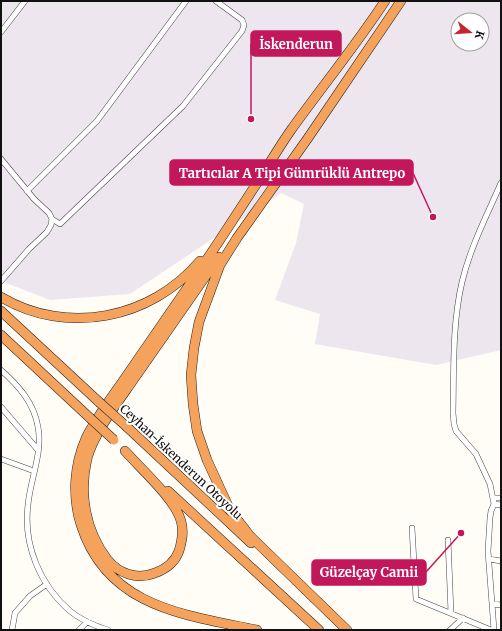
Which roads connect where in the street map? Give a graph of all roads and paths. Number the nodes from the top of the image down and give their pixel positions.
1 (25, 1) edge
2 (186, 1) edge
3 (216, 1) edge
4 (385, 1) edge
5 (401, 1) edge
6 (1, 32) edge
7 (302, 147) junction
8 (1, 159) edge
9 (501, 183) edge
10 (28, 191) junction
11 (240, 210) junction
12 (52, 219) junction
13 (1, 281) edge
14 (1, 297) edge
15 (1, 311) edge
16 (1, 336) edge
17 (1, 370) edge
18 (1, 407) edge
19 (38, 450) junction
20 (125, 451) junction
21 (1, 459) edge
22 (34, 471) junction
23 (501, 498) edge
24 (494, 501) junction
25 (501, 504) edge
26 (412, 528) dead end
27 (448, 540) dead end
28 (489, 559) junction
29 (501, 561) edge
30 (47, 584) junction
31 (492, 604) junction
32 (501, 605) edge
33 (451, 613) junction
34 (463, 618) junction
35 (87, 622) junction
36 (12, 630) edge
37 (78, 630) edge
38 (108, 630) edge
39 (258, 630) edge
40 (319, 630) edge
41 (346, 630) edge
42 (450, 630) edge
43 (493, 630) edge

1 - 6 street
2 - 10 street
3 - 12 street
4 - 11 highway
5 - 7 highway
7 - 20 highway
7 - 41 highway
8 - 10 street
9 - 24 street
10 - 12 street
11 - 14 highway
11 - 39 highway
12 - 13 street
15 - 41 highway, Ceyhan-İskenderun Otoyolu, bridge
16 - 20 highway, bridge
17 - 19 street
18 - 19 street
19 - 22 street
20 - 40 highway
21 - 22 street
22 - 30 street
23 - 24 street
24 - 25 street
24 - 28 street
26 - 33 street
27 - 33 street
28 - 29 street
28 - 31 street
30 - 35 street
30 - 36 street
31 - 32 street
31 - 43 street
33 - 34 street
34 - 42 street
34 - 43 street
35 - 37 street
35 - 38 street

